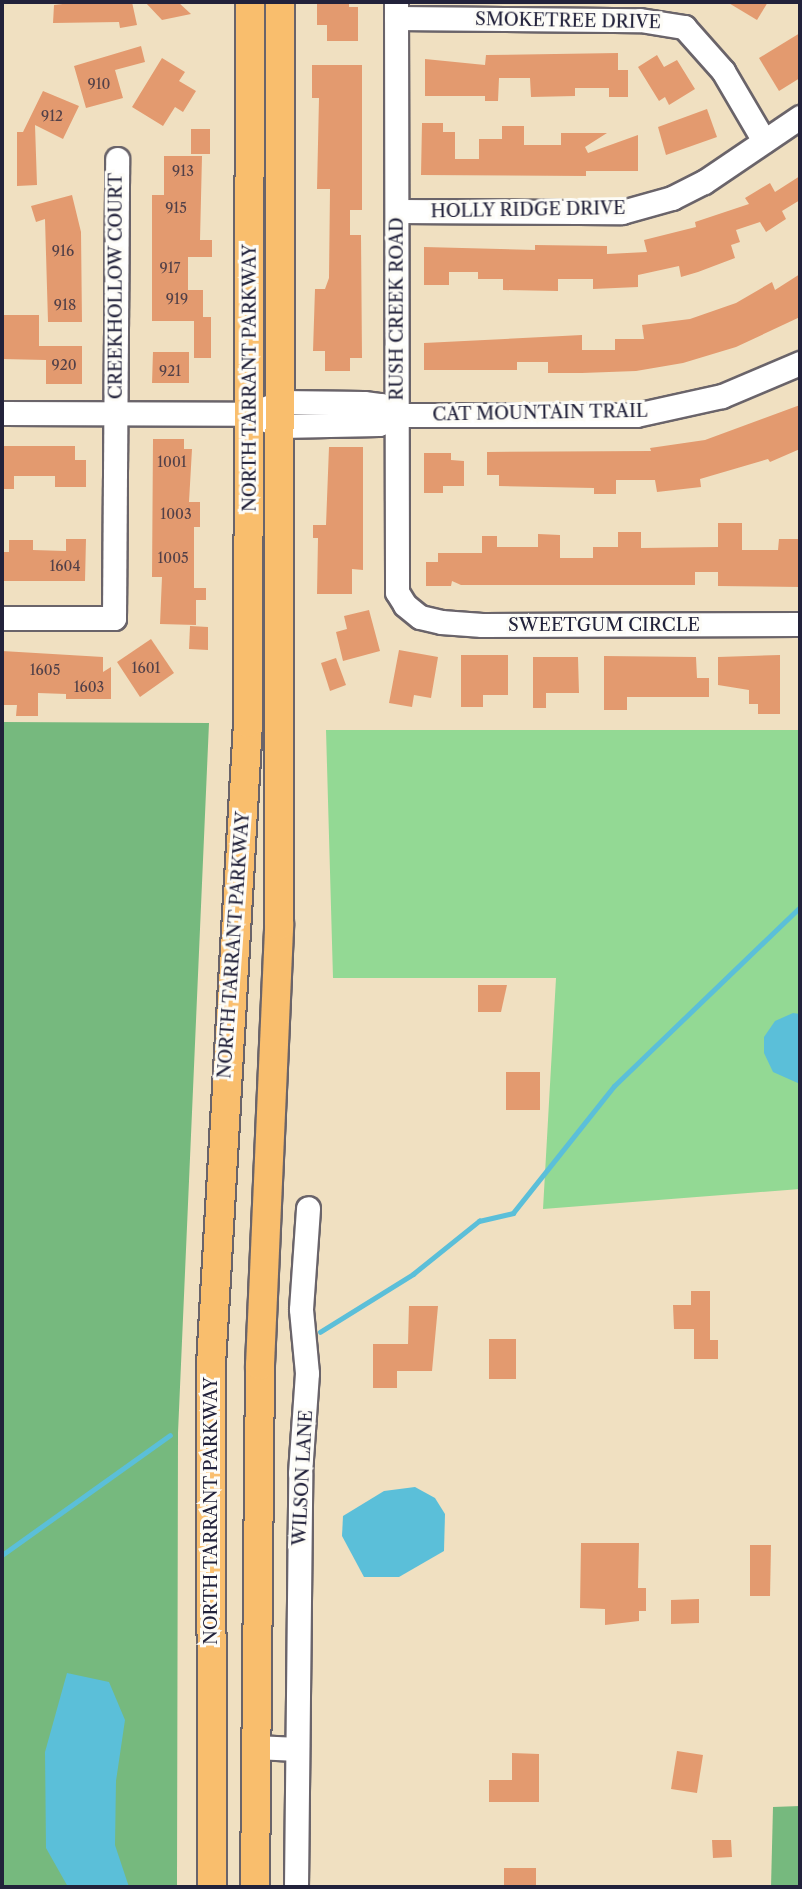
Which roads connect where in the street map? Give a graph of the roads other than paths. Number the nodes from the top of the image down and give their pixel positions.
1 (250, 2) edge
2 (281, 2) edge
3 (396, 10) edge
4 (800, 117) edge
5 (764, 141) junction
6 (117, 159) dead end
7 (398, 211) junction
8 (800, 363) edge
9 (2, 413) edge
10 (115, 413) junction
11 (251, 414) junction
12 (280, 414) junction
13 (397, 415) junction
14 (411, 612) joint
15 (2, 618) edge
16 (800, 624) edge
17 (309, 1208) dead end
18 (255, 1747) junction
19 (297, 1749) junction
20 (212, 1887) edge
21 (255, 1887) edge
22 (296, 1887) edge

1 - 11 main road, NORTH TARRANT PARKWAY
2 - 12 main road, NORTH TARRANT PARKWAY
3 - 5 street, SMOKETREE DRIVE
3 - 7 street, RUSH CREEK ROAD
4 - 5 street, HOLLY RIDGE DRIVE
5 - 7 street, HOLLY RIDGE DRIVE
6 - 10 street, CREEKHOLLOW COURT
7 - 13 street, RUSH CREEK ROAD
8 - 13 street, CAT MOUNTAIN TRAIL
9 - 10 street, CAT MOUNTAIN TRAIL
10 - 11 street, CAT MOUNTAIN TRAIL
10 - 15 street, CREEKHOLLOW COURT
11 - 12 street, CAT MOUNTAIN TRAIL
11 - 20 main road, NORTH TARRANT PARKWAY
12 - 13 street, CAT MOUNTAIN TRAIL
12 - 18 main road, NORTH TARRANT PARKWAY
13 - 14 street, RUSH CREEK ROAD
14 - 16 street, SWEETGUM CIRCLE
17 - 19 street, WILSON LANE
18 - 19 street
18 - 21 main road, NORTH TARRANT PARKWAY
19 - 22 street, WILSON LANE

